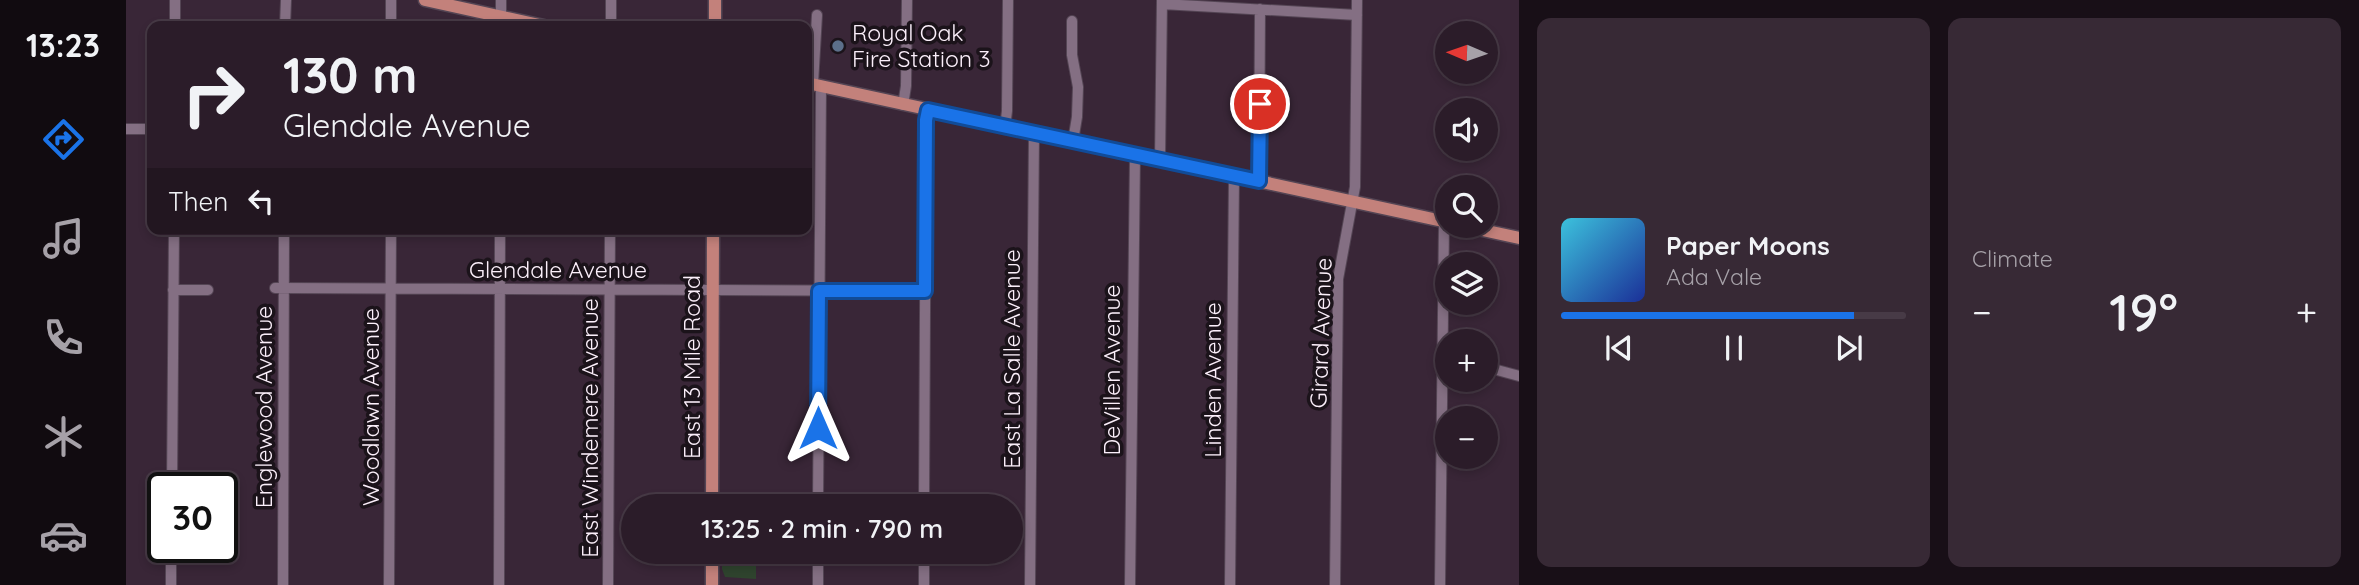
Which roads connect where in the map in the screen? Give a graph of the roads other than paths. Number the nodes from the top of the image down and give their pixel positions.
1 (175, 0) edge
2 (286, 0) edge
3 (391, 0) edge
4 (425, 0) edge
5 (501, 0) edge
6 (611, 0) edge
7 (715, 0) edge
8 (907, 0) edge
9 (1008, 0) edge
10 (1357, 0) edge
11 (1162, 2) edge
12 (1260, 9) junction
13 (817, 15) dead end
14 (1357, 15) junction
15 (175, 21) edge
16 (285, 21) edge
17 (391, 21) edge
18 (501, 21) edge
19 (611, 21) edge
20 (715, 21) edge
21 (1072, 21) dead end
22 (814, 84) edge
23 (903, 105) junction
24 (928, 110) junction
25 (1005, 127) junction
26 (126, 129) edge
27 (147, 129) edge
28 (1034, 133) junction
29 (1073, 141) junction
30 (1135, 155) junction
31 (1160, 160) junction
32 (1234, 176) junction
33 (1259, 181) junction
34 (1352, 202) junction
35 (1435, 220) edge
36 (1498, 233) edge
37 (174, 235) edge
38 (283, 235) edge
39 (391, 235) edge
40 (500, 235) edge
41 (610, 235) edge
42 (713, 235) edge
43 (1519, 237) edge
44 (1446, 238) edge
45 (279, 288) junction
46 (390, 289) junction
47 (500, 289) junction
48 (173, 290) junction
49 (208, 290) dead end
50 (609, 290) junction
51 (713, 290) junction
52 (819, 291) junction
53 (925, 291) junction
54 (1444, 329) edge
55 (1498, 370) edge
56 (1519, 376) edge
57 (1443, 392) edge
58 (172, 472) edge
59 (712, 494) edge
60 (818, 494) edge
61 (924, 494) edge
62 (171, 563) edge
63 (712, 564) edge
64 (818, 564) edge
65 (924, 564) edge
66 (171, 585) edge
67 (283, 585) edge
68 (389, 585) edge
69 (499, 585) edge
70 (608, 585) edge
71 (712, 585) edge
72 (818, 585) edge
73 (924, 585) edge
74 (1030, 585) edge
75 (1130, 585) edge
76 (1230, 585) edge
77 (1335, 585) edge
78 (1440, 585) edge

1 - 15 street
2 - 16 street
3 - 17 street
4 - 18 main road
5 - 18 street
6 - 19 street
7 - 20 main road
8 - 23 street
9 - 25 street
10 - 14 street, Girard Avenue
11 - 12 street
11 - 31 street
12 - 14 street
12 - 33 street
13 - 22 street
14 - 34 street, Girard Avenue
21 - 29 street
22 - 23 main road
22 - 52 street
23 - 24 main road
24 - 25 main road
24 - 53 street
25 - 28 main road
26 - 27 street
28 - 29 main road
28 - 74 street, East La Salle Avenue
29 - 30 main road
30 - 31 main road
30 - 75 street, DeVillen Avenue
31 - 32 main road
32 - 33 main road
32 - 76 street, Linden Avenue
33 - 34 main road
34 - 35 main road
34 - 77 street, Girard Avenue
36 - 43 main road
37 - 48 street
38 - 45 street, Englewood Avenue
39 - 46 street, Woodlawn Avenue
40 - 47 street
41 - 50 street, East Windemere Avenue
42 - 51 main road, East 13 Mile Road
44 - 54 street
45 - 46 street, Glendale Avenue
45 - 67 street, Englewood Avenue
46 - 47 street, Glendale Avenue
46 - 68 street, Woodlawn Avenue
47 - 50 street, Glendale Avenue
47 - 69 street
48 - 49 street
48 - 58 street
50 - 51 street, Glendale Avenue
50 - 70 street, East Windemere Avenue
51 - 52 street, Glendale Avenue
51 - 59 main road, East 13 Mile Road
52 - 53 street, Glendale Avenue
52 - 60 street
53 - 61 street
55 - 56 street
57 - 78 street
62 - 66 street
63 - 71 main road
64 - 72 street
65 - 73 street

